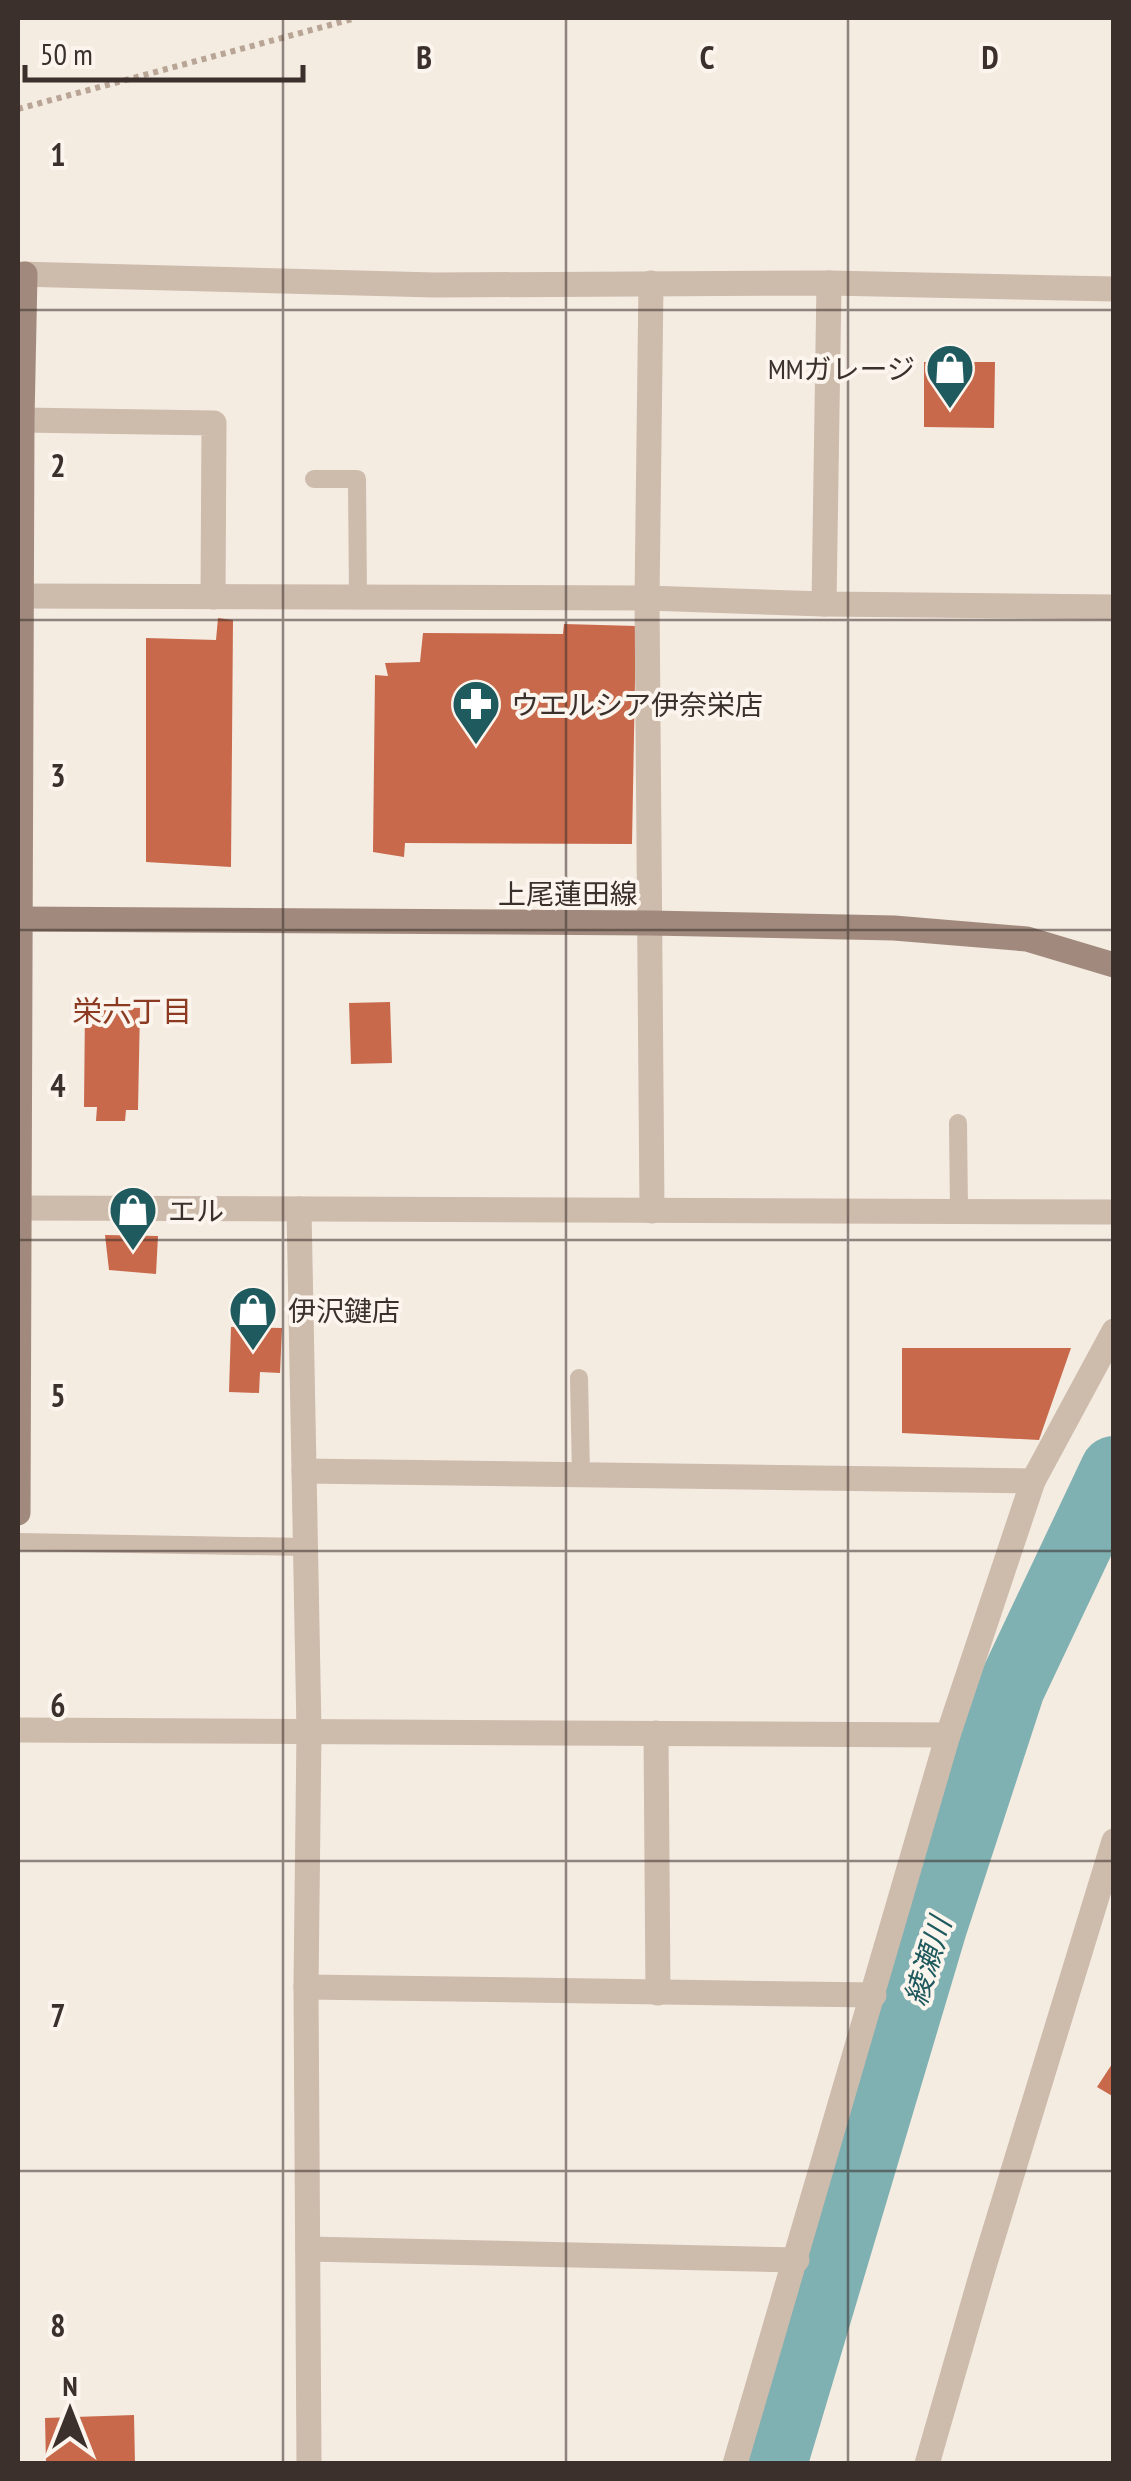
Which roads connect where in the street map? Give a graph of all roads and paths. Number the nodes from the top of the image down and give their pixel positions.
1 (356, 18) edge
2 (18, 109) edge
3 (21, 274) edge
4 (650, 283) junction
5 (829, 283) junction
6 (1114, 289) edge
7 (22, 420) junction
8 (314, 479) dead end
9 (20, 596) edge
10 (213, 598) junction
11 (358, 598) junction
12 (647, 598) junction
13 (824, 604) junction
14 (1114, 607) edge
15 (18, 919) edge
16 (650, 924) junction
17 (1114, 964) edge
18 (958, 1124) dead end
19 (18, 1208) edge
20 (299, 1209) junction
21 (652, 1210) junction
22 (959, 1212) junction
23 (1114, 1212) edge
24 (1114, 1331) edge
25 (579, 1378) dead end
26 (304, 1471) junction
27 (581, 1475) junction
28 (1033, 1481) junction
29 (18, 1513) edge
30 (18, 1542) edge
31 (305, 1547) junction
32 (18, 1730) edge
33 (309, 1731) junction
34 (656, 1733) junction
35 (948, 1735) junction
36 (1114, 1841) edge
37 (1108, 1873) edge
38 (306, 1987) junction
39 (658, 1993) junction
40 (874, 1995) junction
41 (308, 2249) junction
42 (796, 2260) junction
43 (310, 2464) edge
44 (735, 2464) edge
45 (928, 2464) edge

1 - 2 path
3 - 4 street
3 - 7 street
4 - 5 street
4 - 12 street
5 - 6 street
5 - 13 street
7 - 9 street
7 - 10 street
8 - 11 lane
9 - 10 street
9 - 15 street
10 - 11 street
11 - 12 street
12 - 13 street
12 - 16 street
13 - 14 street
15 - 16 street, 上尾蓮田線
15 - 19 street
16 - 17 street, 上尾蓮田線
16 - 21 street
18 - 22 lane
19 - 20 street
19 - 29 street
20 - 21 street
20 - 26 street
21 - 22 street
22 - 23 street
24 - 28 street
25 - 27 lane
26 - 27 street
26 - 31 street
27 - 28 street
28 - 35 street
30 - 31 lane
31 - 33 street
32 - 33 street
33 - 34 street
33 - 38 street
34 - 35 street
34 - 39 street
35 - 40 street
36 - 37 street
37 - 45 street
38 - 39 street
38 - 41 street
39 - 40 street
40 - 42 street
41 - 42 street
41 - 43 street
42 - 44 street

